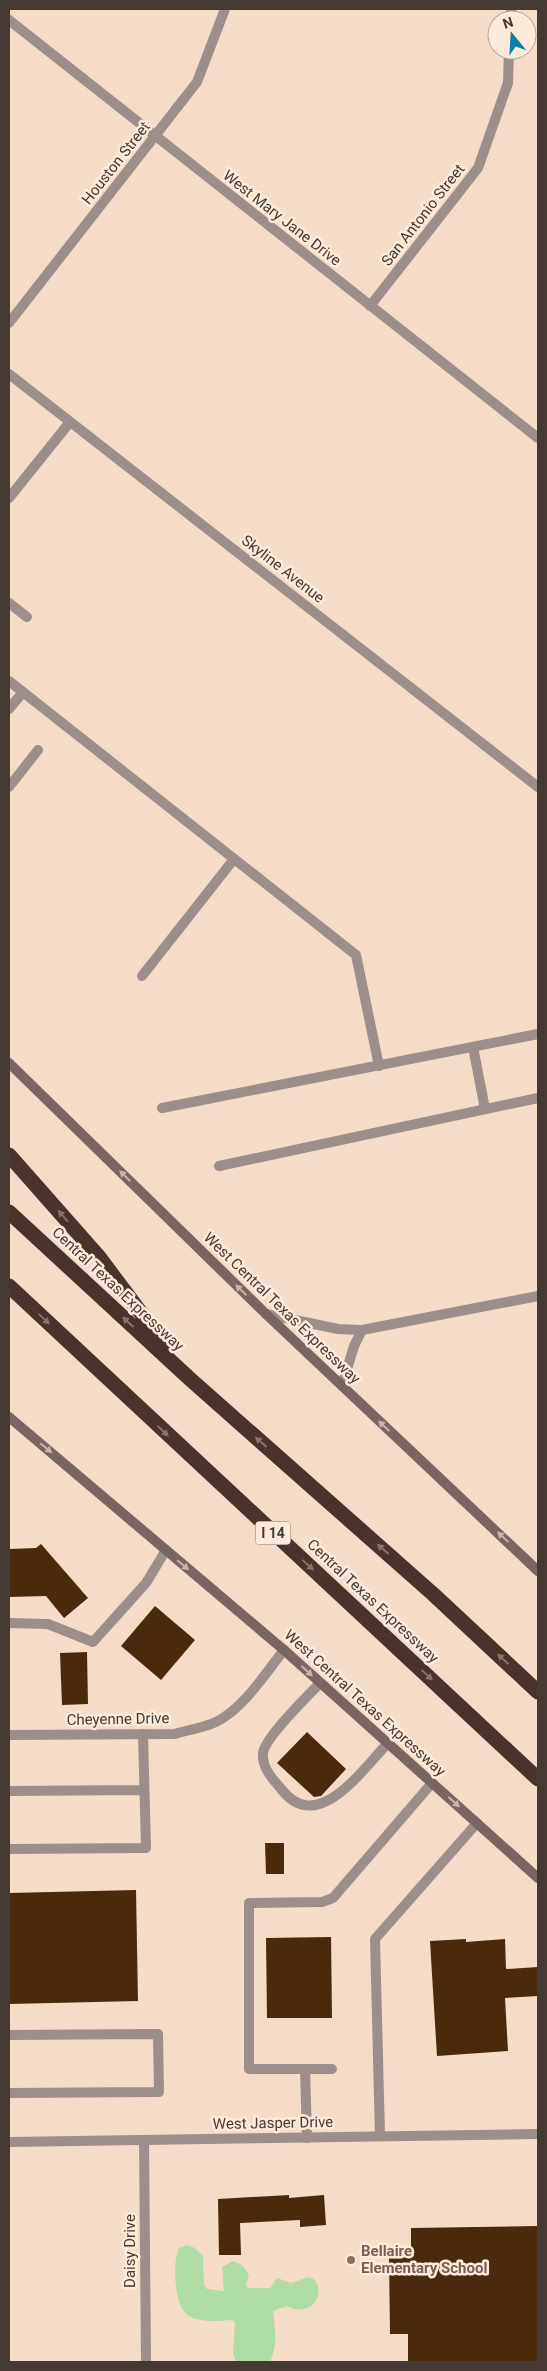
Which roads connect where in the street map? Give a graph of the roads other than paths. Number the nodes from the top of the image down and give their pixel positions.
1 (225, 9) edge
2 (9, 20) edge
3 (509, 60) edge
4 (156, 137) junction
5 (370, 306) junction
6 (9, 323) edge
7 (9, 374) edge
8 (70, 422) junction
9 (538, 438) edge
10 (9, 498) edge
11 (9, 603) edge
12 (27, 617) dead end
13 (9, 681) edge
14 (23, 692) junction
15 (9, 709) edge
16 (38, 750) dead end
17 (9, 787) edge
18 (538, 787) edge
19 (234, 858) junction
20 (142, 976) dead end
21 (538, 1034) edge
22 (472, 1047) junction
23 (9, 1063) edge
24 (379, 1066) junction
25 (538, 1098) edge
26 (162, 1108) dead end
27 (485, 1109) junction
28 (9, 1154) edge
29 (220, 1166) dead end
30 (9, 1212) edge
31 (9, 1286) edge
32 (538, 1296) edge
33 (266, 1314) junction
34 (362, 1330) junction
35 (190, 1379) junction
36 (342, 1386) junction
37 (9, 1417) edge
38 (166, 1550) junction
39 (538, 1571) edge
40 (9, 1623) edge
41 (284, 1650) junction
42 (320, 1682) junction
43 (538, 1692) edge
44 (143, 1734) junction
45 (9, 1735) edge
46 (388, 1743) junction
47 (538, 1779) edge
48 (432, 1782) junction
49 (144, 1790) junction
50 (9, 1791) edge
51 (477, 1823) junction
52 (9, 1849) edge
53 (538, 1878) edge
54 (9, 2035) edge
55 (305, 2069) junction
56 (332, 2069) dead end
57 (9, 2093) edge
58 (538, 2134) edge
59 (380, 2136) junction
60 (307, 2138) junction
61 (144, 2140) junction
62 (9, 2142) edge
63 (146, 2362) edge

1 - 4 street, Houston Street
2 - 4 street, West Mary Jane Drive
3 - 5 street, San Antonio Street
4 - 5 street, West Mary Jane Drive
4 - 6 street, Houston Street
5 - 9 street, West Mary Jane Drive
7 - 8 street, Skyline Avenue
8 - 10 street
8 - 18 street, Skyline Avenue
11 - 12 street
13 - 14 street
14 - 15 street
14 - 19 street
16 - 17 street
19 - 20 street
19 - 24 street
21 - 22 street
22 - 24 street
22 - 27 street
33 -> 23 main road, West Central Texas Expressway
24 - 26 street
25 - 27 street
27 - 29 street
35 -> 28 highway
35 -> 30 highway, Central Texas Expressway
31 -> 47 highway, Central Texas Expressway / I 14
32 - 34 street
33 - 34 street
33 - 36 main road, West Central Texas Expressway
34 - 36 street
43 -> 35 highway, Central Texas Expressway
39 -> 36 main road, West Central Texas Expressway
37 -> 38 main road, West Central Texas Expressway
38 - 40 street
38 -> 41 main road, West Central Texas Expressway
41 -> 42 main road, West Central Texas Expressway
41 - 44 street, Cheyenne Drive
42 - 46 main road, West Central Texas Expressway
42 - 46 street
44 - 45 street, Cheyenne Drive
44 - 49 street
46 - 48 main road, West Central Texas Expressway
48 -> 51 main road, West Central Texas Expressway
48 - 55 street
49 - 50 street
49 - 52 street
51 - 53 main road, West Central Texas Expressway
51 - 59 street
54 - 57 street
55 - 56 street
55 - 60 street
58 - 59 street, West Jasper Drive
59 - 60 street, West Jasper Drive
60 - 61 street, West Jasper Drive
61 - 62 street, West Jasper Drive
61 - 63 street, Daisy Drive

